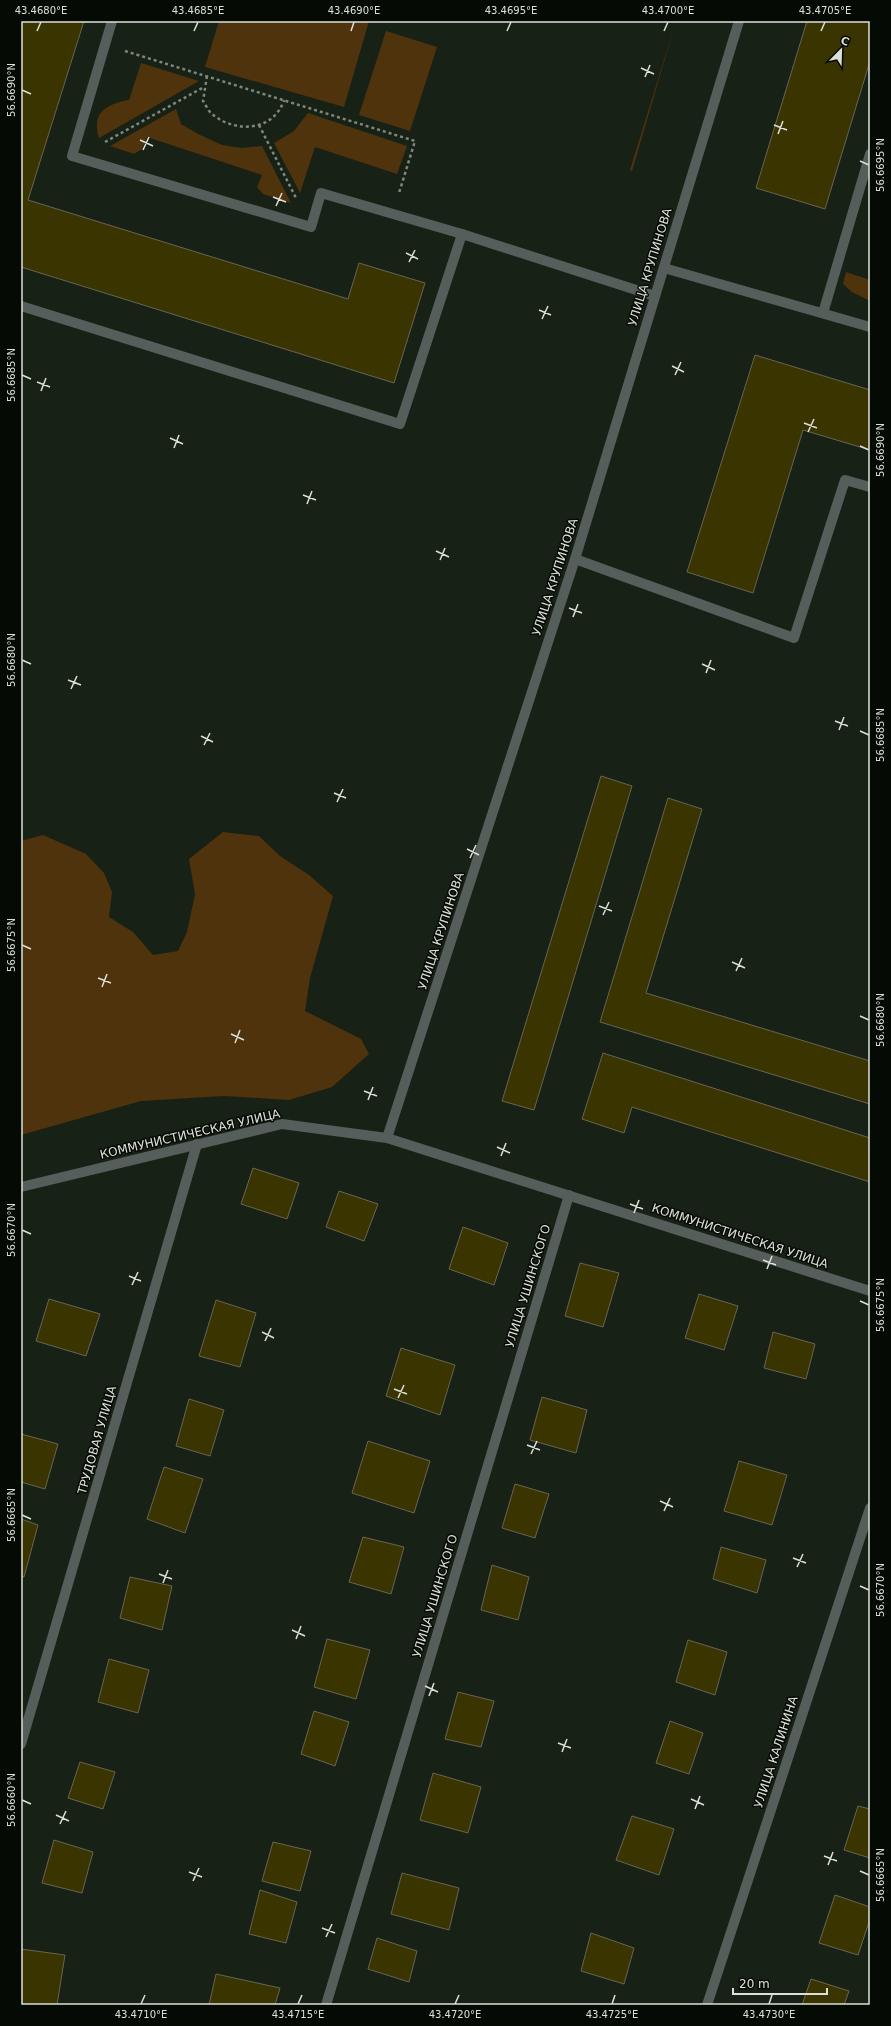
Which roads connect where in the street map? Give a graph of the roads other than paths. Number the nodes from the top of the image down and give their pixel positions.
1 (112, 21) edge
2 (739, 21) edge
3 (870, 154) edge
4 (462, 234) junction
5 (664, 268) junction
6 (655, 296) junction
7 (21, 306) edge
8 (823, 314) junction
9 (870, 327) edge
10 (870, 487) edge
11 (575, 559) junction
12 (388, 1138) junction
13 (197, 1144) junction
14 (21, 1187) edge
15 (569, 1195) junction
16 (870, 1291) edge
17 (870, 1508) edge
18 (21, 1744) edge
19 (326, 2005) edge
20 (708, 2005) edge

1 - 4 street
2 - 5 street, УЛИЦА КРУПИНОВА
3 - 8 street
4 - 6 street
4 - 7 street
5 - 6 street, УЛИЦА КРУПИНОВА
5 - 8 street
6 - 11 street, УЛИЦА КРУПИНОВА
8 - 9 street
10 - 11 street
11 - 12 street, УЛИЦА КРУПИНОВА
12 - 13 street, КОММУНИСТИЧЕСКАЯ УЛИЦА
12 - 15 street, КОММУНИСТИЧЕСКАЯ УЛИЦА
13 - 14 street, КОММУНИСТИЧЕСКАЯ УЛИЦА
13 - 18 street, ТРУДОВАЯ УЛИЦА
15 - 16 street, КОММУНИСТИЧЕСКАЯ УЛИЦА
15 - 19 street, УЛИЦА УШИНСКОГО
17 - 20 street, УЛИЦА КАЛИНИНА

